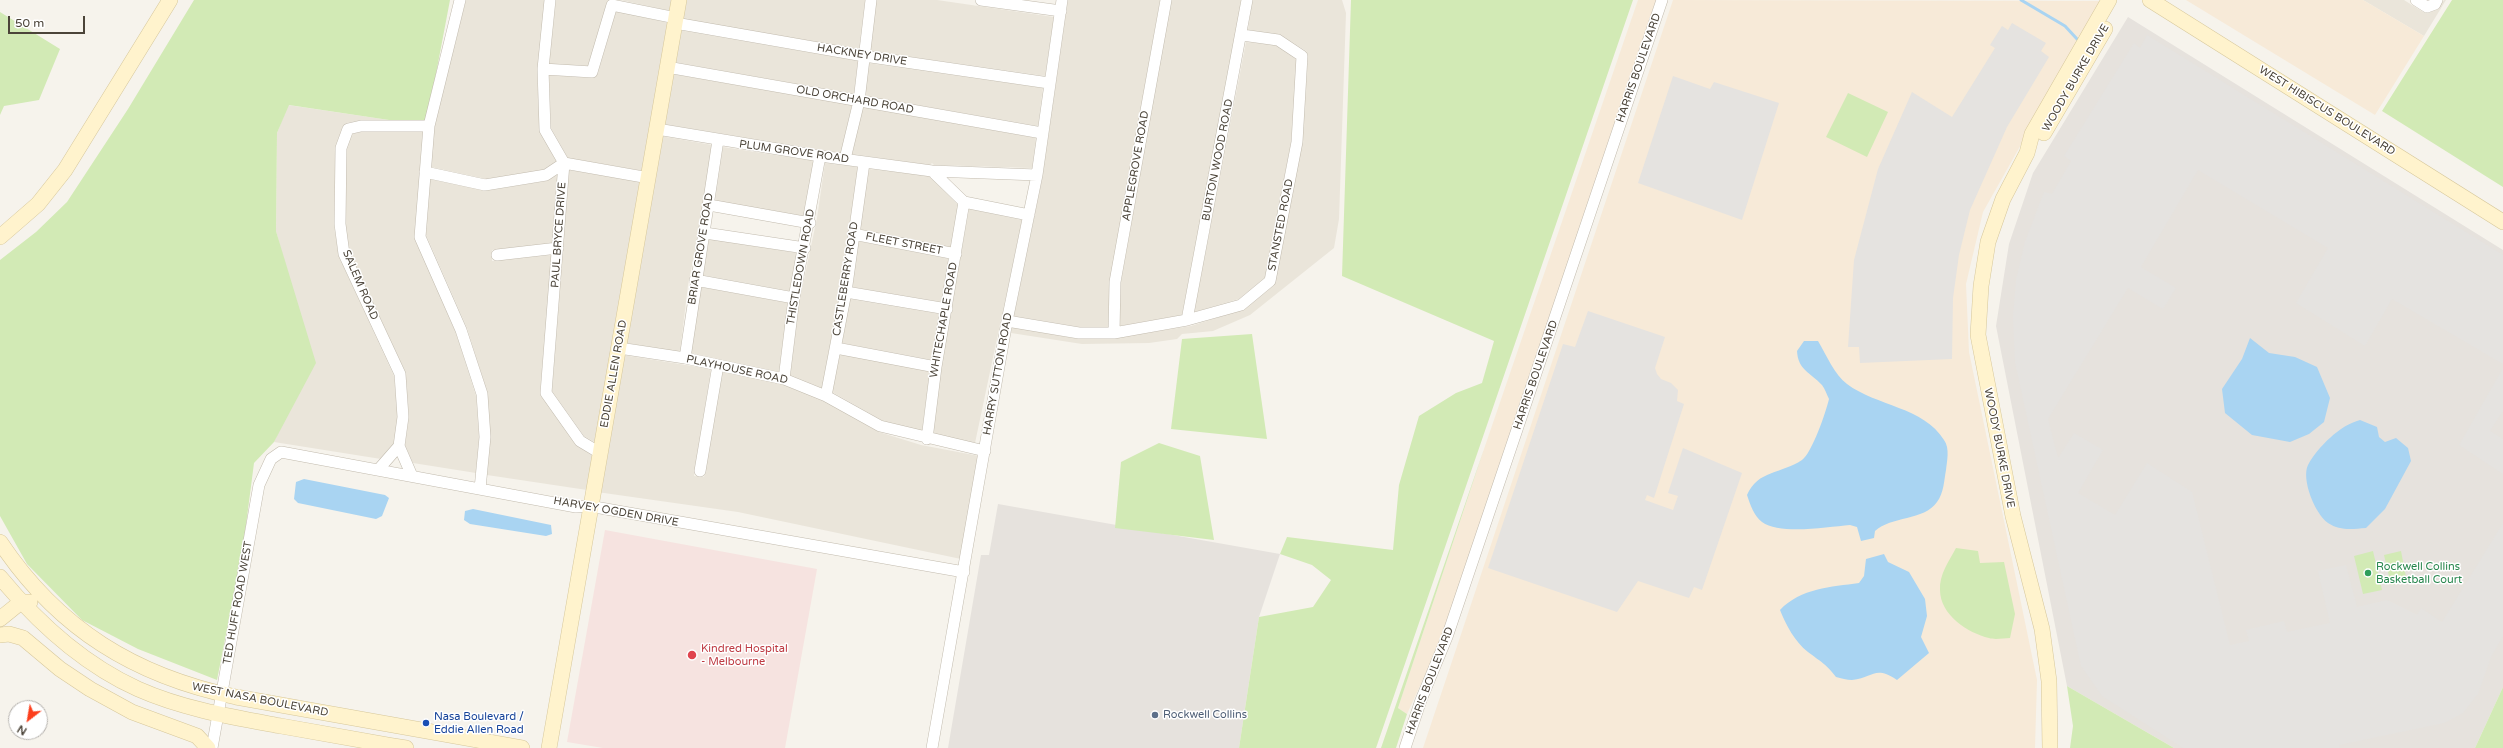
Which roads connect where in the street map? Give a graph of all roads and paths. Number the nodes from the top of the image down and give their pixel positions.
1 (170, 0) edge
2 (460, 0) edge
3 (550, 0) edge
4 (679, 0) edge
5 (871, 0) edge
6 (981, 0) edge
7 (1062, 0) edge
8 (1166, 0) edge
9 (1246, 0) edge
10 (1662, 0) edge
11 (2109, 0) edge
12 (2119, 0) edge
13 (2150, 0) edge
14 (2416, 0) edge
15 (2438, 0) edge
16 (1060, 12) junction
17 (675, 21) junction
18 (1242, 35) junction
19 (864, 56) junction
20 (667, 67) junction
21 (543, 69) junction
22 (1050, 82) junction
23 (858, 101) junction
24 (429, 126) junction
25 (657, 129) junction
26 (1042, 133) junction
27 (718, 140) junction
28 (2027, 153) junction
29 (820, 156) junction
30 (845, 159) junction
31 (864, 163) junction
32 (564, 164) junction
33 (932, 171) junction
34 (425, 172) junction
35 (1037, 174) junction
36 (649, 178) junction
37 (964, 202) junction
38 (709, 206) junction
39 (1029, 215) junction
40 (2503, 222) edge
41 (810, 223) junction
42 (705, 233) junction
43 (853, 234) junction
44 (0, 237) edge
45 (558, 248) junction
46 (805, 248) junction
47 (956, 254) junction
48 (497, 255) dead end
49 (695, 280) junction
50 (846, 292) junction
51 (794, 298) junction
52 (947, 309) junction
53 (1187, 320) junction
54 (1007, 321) junction
55 (1114, 333) junction
56 (619, 348) junction
57 (836, 348) junction
58 (685, 358) junction
59 (718, 365) junction
60 (936, 367) junction
61 (784, 379) junction
62 (826, 396) junction
63 (927, 439) junction
64 (399, 446) junction
65 (985, 451) junction
66 (600, 453) junction
67 (271, 459) joint
68 (378, 470) junction
69 (700, 470) dead end
70 (412, 476) junction
71 (480, 489) junction
72 (589, 506) junction
73 (0, 542) edge
74 (964, 572) junction
75 (0, 577) edge
76 (21, 602) junction
77 (0, 619) edge
78 (83, 632) junction
79 (0, 636) edge
80 (221, 694) junction
81 (218, 714) junction
82 (208, 748) edge
83 (212, 748) edge
84 (406, 748) edge
85 (522, 748) edge
86 (549, 748) edge
87 (932, 748) edge
88 (1405, 748) edge
89 (2050, 748) edge

1 - 44 street
2 - 24 street
3 - 21 street
4 - 17 street, EDDIE ALLEN ROAD
5 - 19 street
6 - 16 street
7 - 16 street, HARRY SUTTON ROAD
8 - 55 street, APPLEGROVE ROAD
9 - 18 street, BURTON WOOD ROAD
10 - 88 street, HARRIS BOULEVARD
11 - 28 street, WOODY BURKE DRIVE
12 - 28 street, WOODY BURKE DRIVE
13 - 40 street, WEST HIBISCUS BOULEVARD
14 - 15 street
16 - 22 street, HARRY SUTTON ROAD
17 - 19 street, HACKNEY DRIVE
17 - 20 street, EDDIE ALLEN ROAD
17 - 21 street, HACKNEY DRIVE
18 - 53 street, BURTON WOOD ROAD
18 - 53 street, STANSTED ROAD
19 - 22 street, HACKNEY DRIVE
19 - 23 street
20 - 23 street, OLD ORCHARD ROAD
20 - 25 street, EDDIE ALLEN ROAD
21 - 32 street
22 - 26 street, HARRY SUTTON ROAD
23 - 26 street, OLD ORCHARD ROAD
23 - 30 street
24 - 34 street
24 - 64 street, SALEM ROAD
25 - 27 street, PLUM GROVE ROAD
25 - 36 street, EDDIE ALLEN ROAD
26 - 35 street, HARRY SUTTON ROAD
27 - 29 street, PLUM GROVE ROAD
27 - 38 street, BRIAR GROVE ROAD
28 - 89 street, WOODY BURKE DRIVE
29 - 30 street, PLUM GROVE ROAD
29 - 41 street, THISTLEDOWN ROAD
30 - 31 street, PLUM GROVE ROAD
31 - 33 street, PLUM GROVE ROAD
31 - 43 street, CASTLEBERRY ROAD
32 - 34 street
32 - 36 street
32 - 45 street, PAUL BRYCE DRIVE
33 - 35 street, PLUM GROVE ROAD
33 - 37 street
34 - 71 street
35 - 39 street, HARRY SUTTON ROAD
36 - 56 street, EDDIE ALLEN ROAD
37 - 39 street
37 - 47 street, WHITECHAPLE ROAD
38 - 41 street
38 - 42 street, BRIAR GROVE ROAD
39 - 54 street, HARRY SUTTON ROAD
41 - 46 street, THISTLEDOWN ROAD
42 - 46 street
42 - 49 street, BRIAR GROVE ROAD
43 - 47 street, FLEET STREET
43 - 50 street, CASTLEBERRY ROAD
45 - 48 street
45 - 66 street, PAUL BRYCE DRIVE
46 - 51 street, THISTLEDOWN ROAD
47 - 52 street, WHITECHAPLE ROAD
49 - 51 street
49 - 58 street, BRIAR GROVE ROAD
50 - 52 street
50 - 57 street, CASTLEBERRY ROAD
51 - 61 street, THISTLEDOWN ROAD
52 - 60 street, WHITECHAPLE ROAD
53 - 55 street, STANSTED ROAD
54 - 55 street, STANSTED ROAD
54 - 65 street, HARRY SUTTON ROAD
56 - 58 street, PLAYHOUSE ROAD
56 - 66 street, EDDIE ALLEN ROAD
57 - 60 street
57 - 62 street, CASTLEBERRY ROAD
58 - 59 street, PLAYHOUSE ROAD
59 - 61 street, PLAYHOUSE ROAD
59 - 69 street
60 - 63 street, WHITECHAPLE ROAD
61 - 62 street, PLAYHOUSE ROAD
62 - 63 street, PLAYHOUSE ROAD
63 - 65 street, PLAYHOUSE ROAD
64 - 68 street
64 - 70 street
65 - 74 street, HARRY SUTTON ROAD
66 - 72 street, EDDIE ALLEN ROAD
67 - 68 street, HARVEY OGDEN DRIVE
67 - 80 street, TED HUFF ROAD WEST
68 - 70 street, HARVEY OGDEN DRIVE
70 - 71 street, HARVEY OGDEN DRIVE
71 - 72 street, HARVEY OGDEN DRIVE
72 - 74 street, HARVEY OGDEN DRIVE
72 - 86 street, EDDIE ALLEN ROAD
73 - 78 street, WEST NASA BOULEVARD
74 - 87 street, HARRY SUTTON ROAD
75 - 76 street, WEST NASA BOULEVARD
76 - 77 street
76 - 78 street
76 - 81 street, WEST NASA BOULEVARD
78 - 80 street, WEST NASA BOULEVARD
79 - 82 street
80 - 81 street, TED HUFF ROAD WEST
80 - 85 street, WEST NASA BOULEVARD
81 - 83 street, TED HUFF ROAD WEST
81 - 84 street, WEST NASA BOULEVARD

